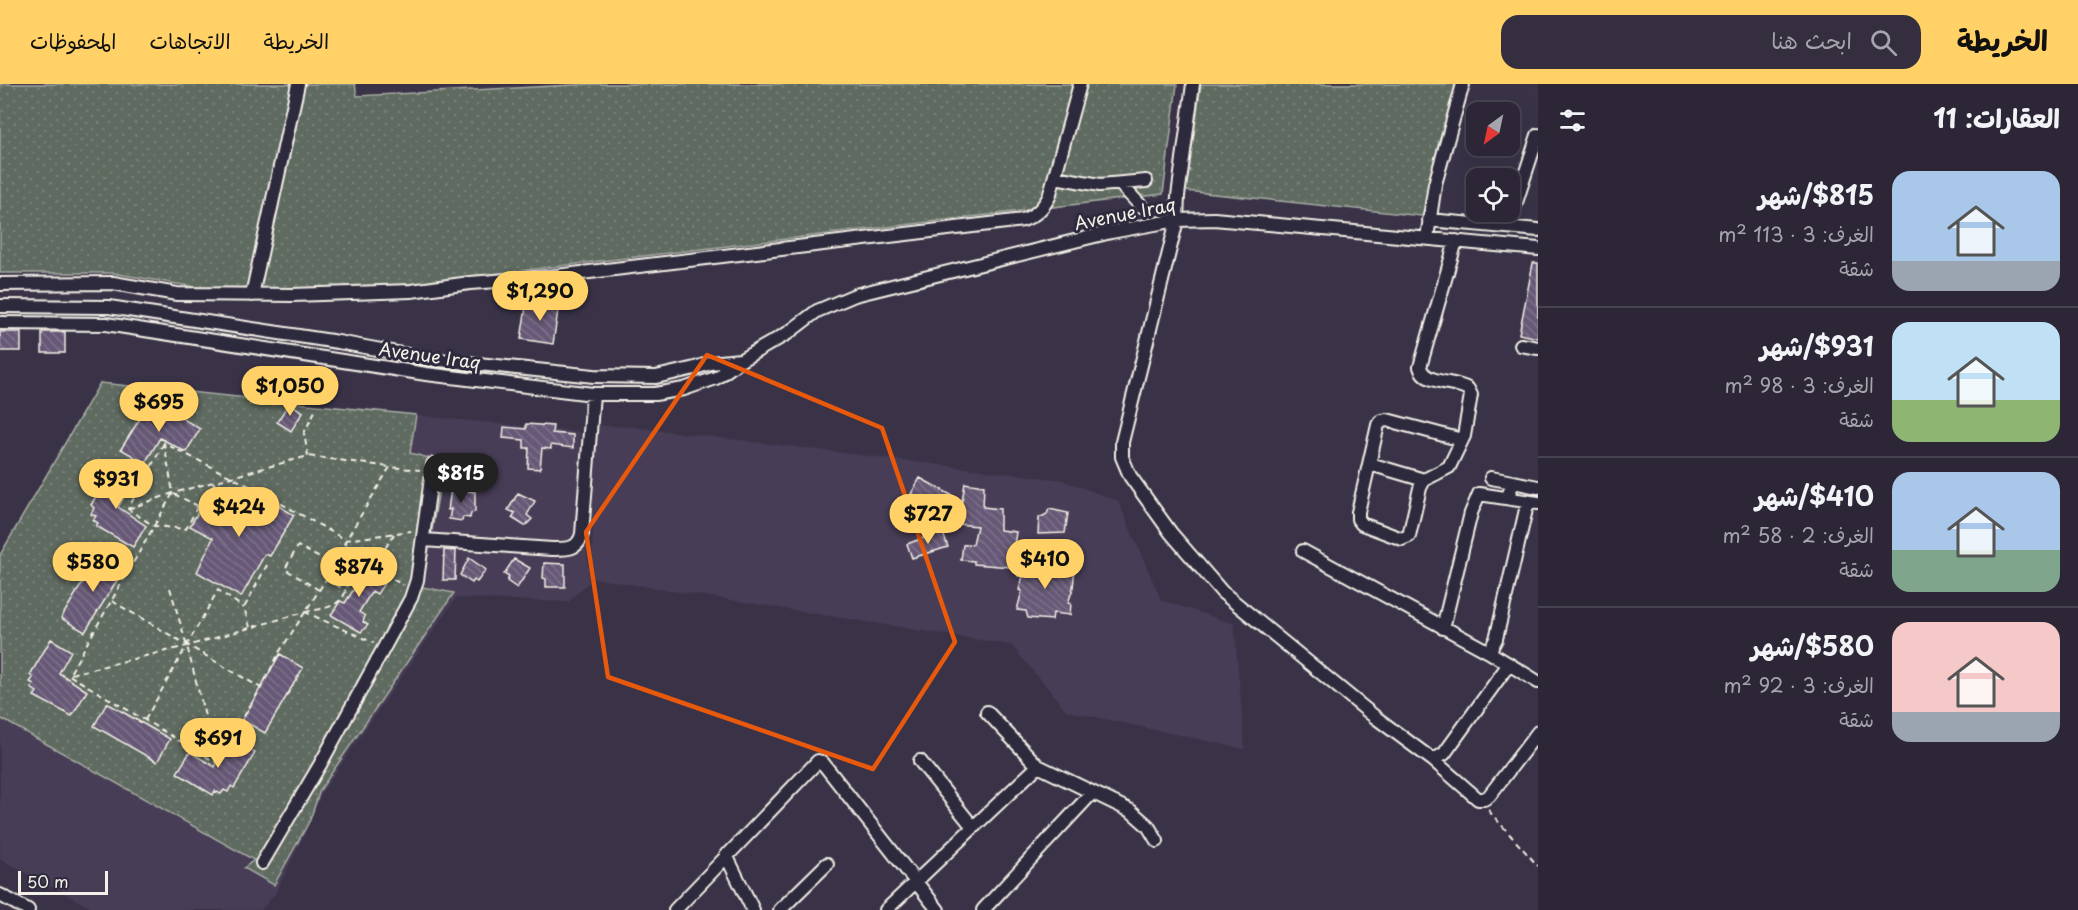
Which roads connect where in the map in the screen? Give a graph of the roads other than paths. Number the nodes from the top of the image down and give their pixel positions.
1 (298, 84) edge
2 (1080, 84) edge
3 (1193, 84) edge
4 (1463, 84) edge
5 (1538, 137) edge
6 (1532, 175) edge
7 (1055, 177) junction
8 (1146, 182) dead end
9 (1121, 185) junction
10 (1141, 206) dead end
11 (1177, 220) junction
12 (1429, 220) junction
13 (1508, 227) junction
14 (1538, 230) edge
15 (1427, 238) junction
16 (1456, 241) junction
17 (1538, 249) edge
18 (0, 284) edge
19 (252, 295) junction
20 (0, 306) edge
21 (0, 323) edge
22 (1521, 345) dead end
23 (1538, 348) edge
24 (741, 360) junction
25 (593, 394) junction
26 (1462, 440) junction
27 (1370, 464) junction
28 (432, 468) road end
29 (1491, 478) dead end
30 (1424, 480) junction
31 (1513, 482) junction
32 (1538, 487) edge
33 (1508, 497) junction
34 (1533, 502) edge
35 (424, 533) junction
36 (1303, 551) dead end
37 (1443, 628) junction
38 (1489, 652) junction
39 (1509, 664) junction
40 (1538, 682) edge
41 (987, 712) dead end
42 (1538, 732) edge
43 (1433, 760) junction
44 (920, 761) dead end
45 (1038, 766) junction
46 (1092, 793) junction
47 (973, 827) junction
48 (1157, 841) dead end
49 (726, 855) junction
50 (262, 863) dead end
51 (827, 864) dead end
52 (915, 882) junction
53 (0, 896) edge
54 (28, 910) edge
55 (675, 910) edge
56 (753, 910) edge
57 (780, 910) edge
58 (886, 910) edge
59 (938, 910) edge
60 (983, 910) edge

1 - 19 street
2 - 7 street
3 - 11 street
4 - 12 street
5 - 6 street
6 - 13 street
7 - 9 street
7 - 19 street
8 - 9 street
9 - 10 street
11 - 15 street, Avenue Iraq
11 - 24 street, Avenue Iraq
11 - 43 street
12 - 13 street
12 - 15 street
13 - 14 street
15 - 16 street, Avenue Iraq
16 - 17 street, Avenue Iraq
16 - 26 street
18 - 19 street
20 - 24 street, Avenue Iraq
21 - 25 street, Avenue Iraq
22 - 23 street
24 - 25 street, Avenue Iraq
25 - 35 street
26 - 27 street
26 - 30 street
27 - 30 street
27 - 30 street
28 - 35 street
29 - 31 street
31 - 32 street
31 - 33 street
33 - 34 street
33 - 37 street
34 - 38 street
35 - 50 street
36 - 37 street
37 - 38 street
38 - 39 street
39 - 40 street
39 - 43 street
41 - 45 street
42 - 43 street
44 - 47 street
45 - 46 street
45 - 47 street
46 - 48 street
46 - 60 street
47 - 52 street
49 - 52 street
49 - 55 street
49 - 56 street
51 - 57 street
52 - 58 street
52 - 59 street
53 - 54 street

